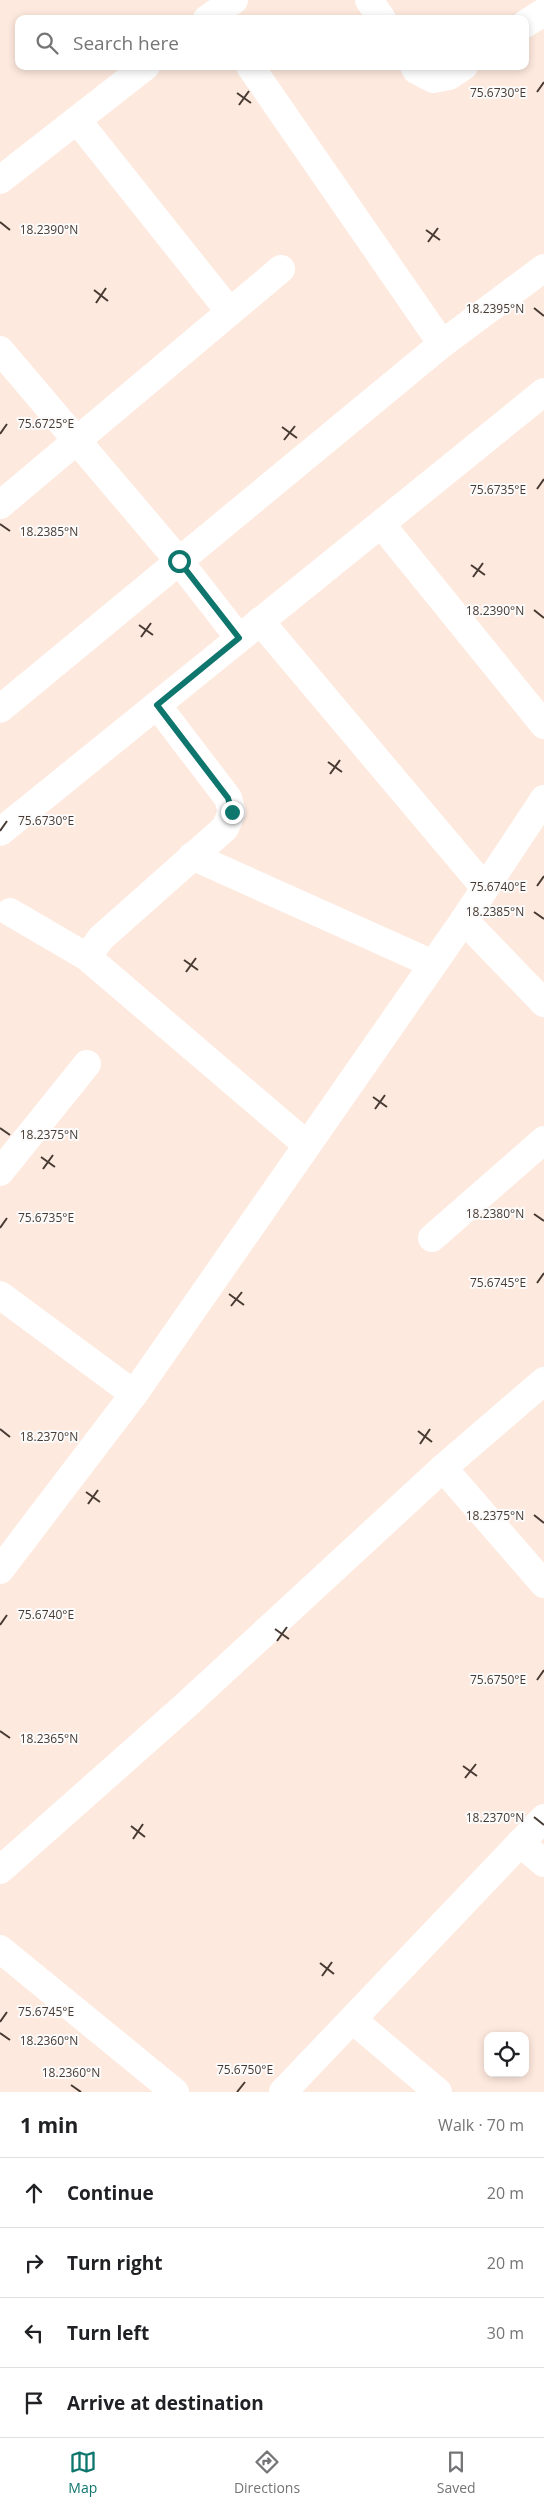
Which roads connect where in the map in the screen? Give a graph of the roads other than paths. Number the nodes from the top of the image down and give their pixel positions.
1 (369, 0) edge
2 (544, 12) edge
3 (379, 15) edge
4 (529, 21) edge
5 (141, 70) edge
6 (253, 70) edge
7 (419, 70) edge
8 (458, 70) edge
9 (77, 120) junction
10 (0, 180) edge
11 (544, 268) edge
12 (281, 269) dead end
13 (230, 312) junction
14 (442, 344) junction
15 (0, 350) edge
16 (544, 392) edge
17 (78, 442) junction
18 (0, 506) edge
19 (381, 524) junction
20 (179, 561) junction
21 (260, 621) junction
22 (239, 638) junction
23 (157, 705) junction
24 (0, 709) edge
25 (544, 725) edge
26 (544, 799) edge
27 (0, 832) edge
28 (192, 856) junction
29 (485, 888) junction
30 (10, 912) dead end
31 (464, 920) junction
32 (87, 957) junction
33 (432, 964) junction
34 (544, 1003) edge
35 (87, 1064) dead end
36 (544, 1140) edge
37 (306, 1144) junction
38 (0, 1172) edge
39 (432, 1238) dead end
40 (0, 1295) edge
41 (544, 1381) edge
42 (134, 1394) junction
43 (443, 1468) junction
44 (0, 1570) edge
45 (544, 1584) edge
46 (544, 1818) edge
47 (520, 1843) junction
48 (544, 1863) edge
49 (0, 1870) edge
50 (0, 1949) edge
51 (353, 2020) junction
52 (175, 2092) edge
53 (283, 2092) edge
54 (438, 2092) edge

1 - 3 street
2 - 4 street
5 - 9 street
6 - 14 street
7 - 8 street
9 - 10 street
9 - 13 street
11 - 14 street
12 - 13 street
13 - 17 street
14 - 20 street
15 - 17 street
16 - 19 street
17 - 18 street
17 - 20 street
19 - 21 street
19 - 25 street
20 - 22 street
20 - 24 street
21 - 22 street
21 - 29 street
22 - 23 street
23 - 27 street
23 - 28 street
26 - 29 street
28 - 32 street
28 - 33 street
29 - 31 street
30 - 32 street
31 - 33 street
31 - 34 street
32 - 37 street
33 - 37 street
35 - 38 street
36 - 39 street
37 - 42 street
40 - 42 street
41 - 43 street
42 - 44 street
43 - 45 street
43 - 49 street
46 - 47 street
47 - 48 street
47 - 51 street
50 - 52 street
51 - 53 street
51 - 54 street

